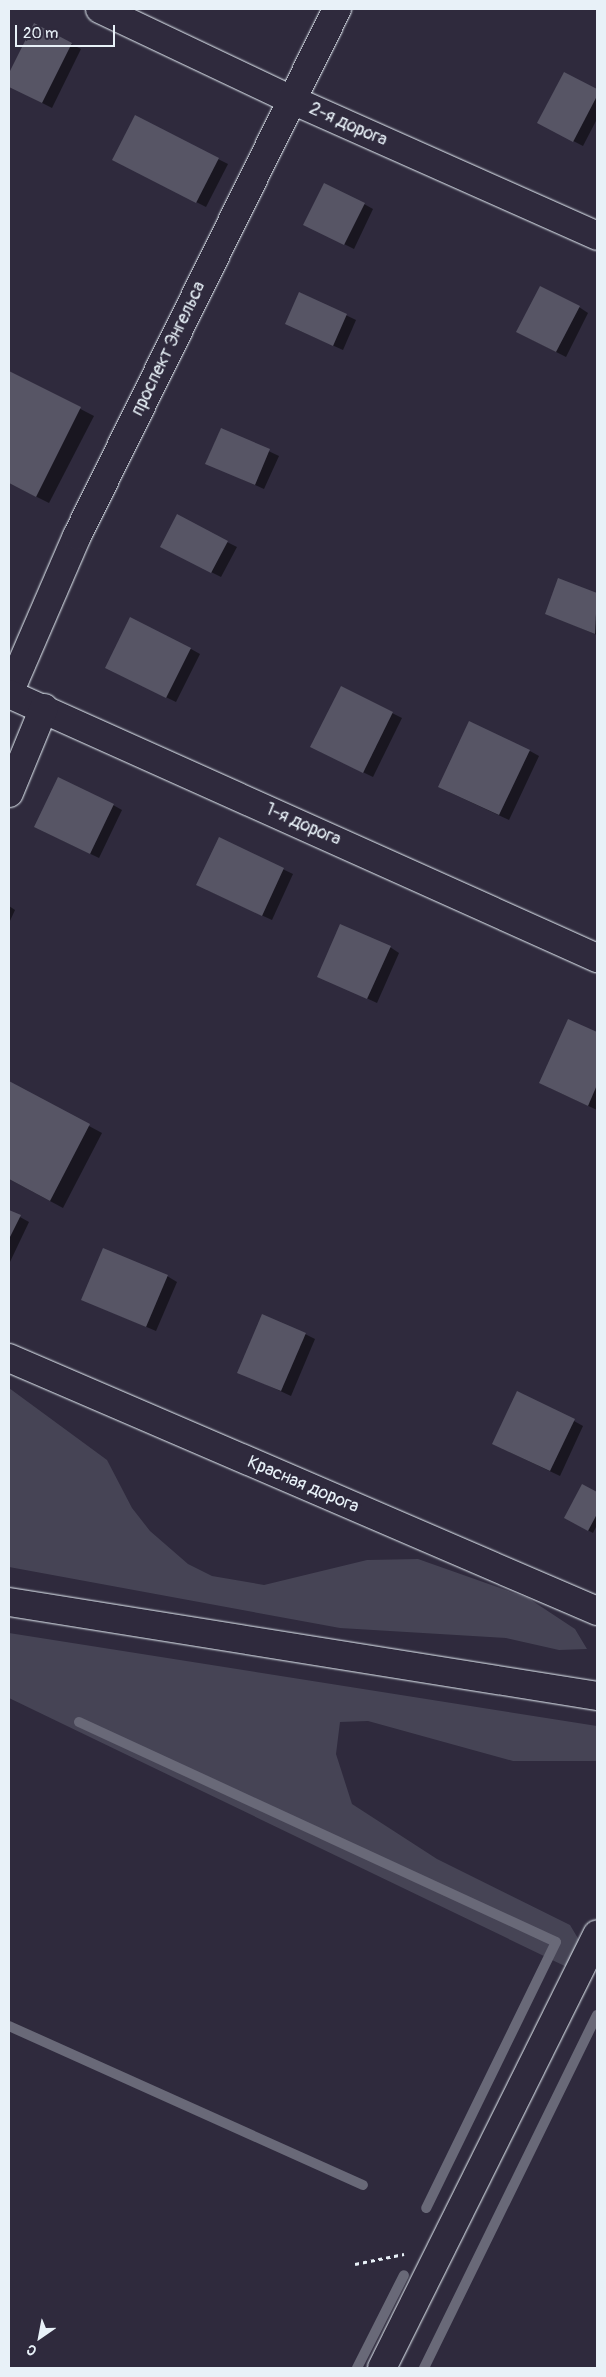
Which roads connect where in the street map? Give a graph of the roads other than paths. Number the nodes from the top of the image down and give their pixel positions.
1 (100, 9) edge
2 (337, 9) edge
3 (292, 100) junction
4 (597, 236) edge
5 (9, 693) edge
6 (44, 708) junction
7 (9, 793) edge
8 (597, 958) edge
9 (9, 1358) edge
10 (9, 1602) edge
11 (597, 1611) edge
12 (597, 1696) edge
13 (597, 1934) edge
14 (382, 2368) edge

1 - 3 street, 2-я дорога
2 - 3 street, проспект Энгельса
3 - 4 street, 2-я дорога
3 - 5 street, проспект Энгельса
5 - 6 street, 1-я дорога
6 - 7 street
6 - 8 street, 1-я дорога
9 - 11 street, Красная дорога
10 - 12 street
13 - 14 street

